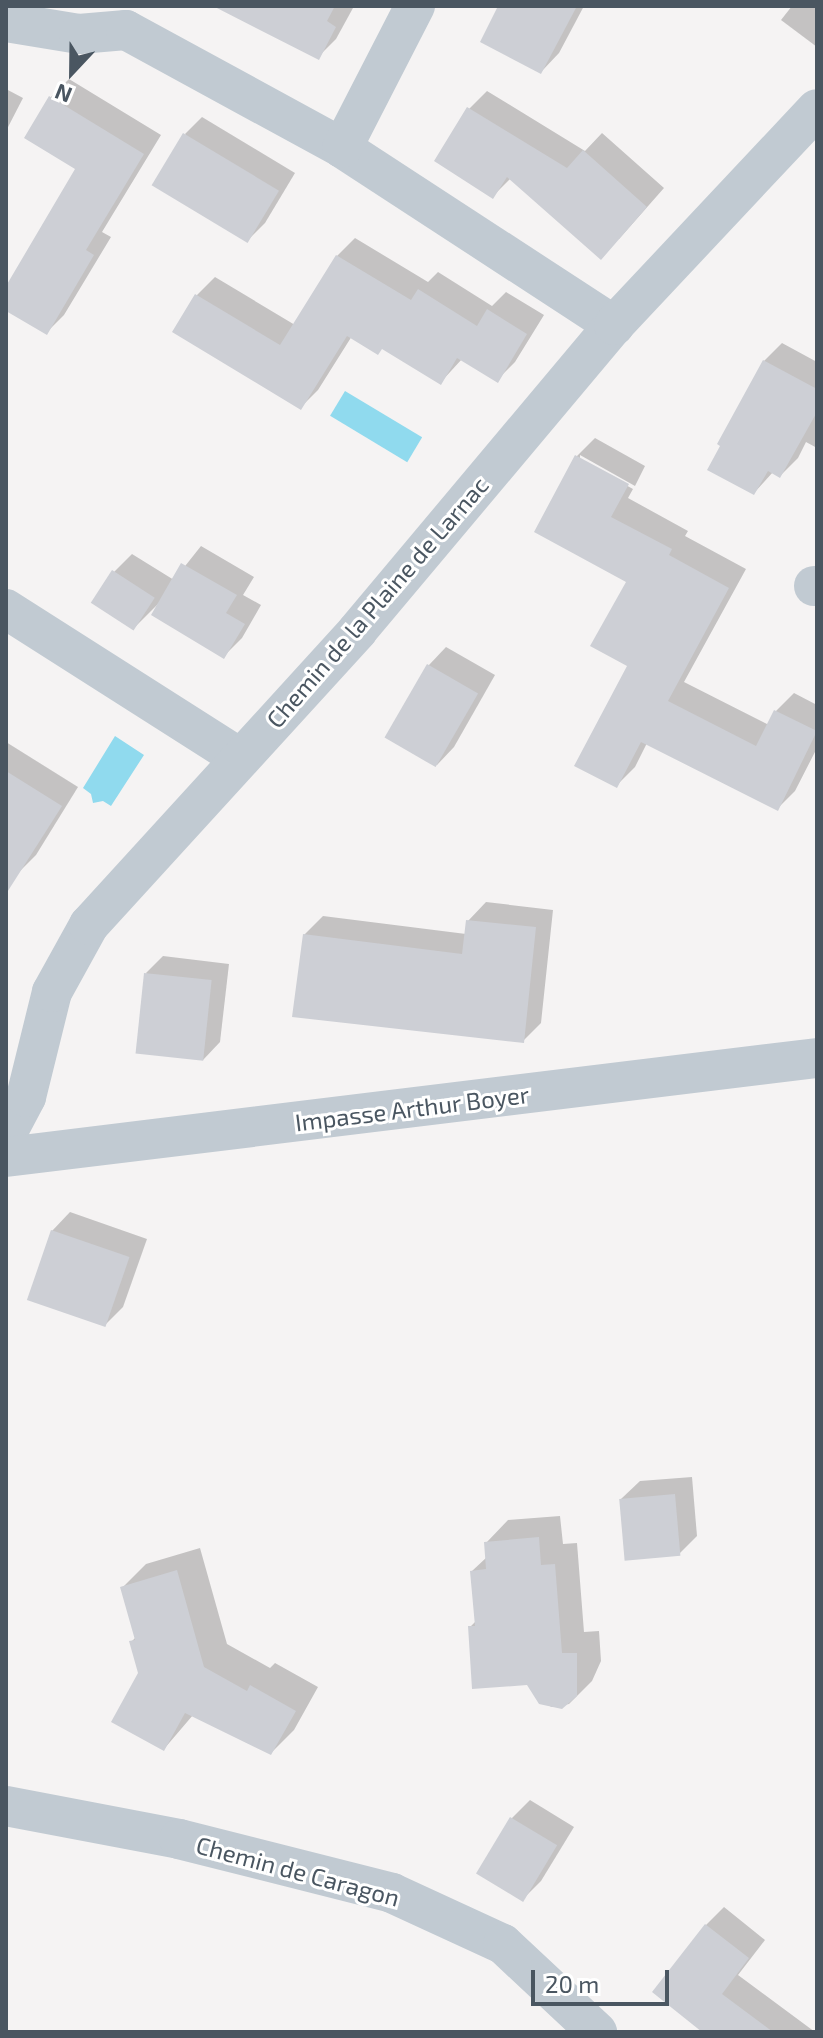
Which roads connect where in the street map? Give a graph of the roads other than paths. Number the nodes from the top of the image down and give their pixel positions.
1 (415, 6) edge
2 (6, 22) edge
3 (817, 109) edge
4 (342, 148) junction
5 (614, 325) junction
6 (6, 609) edge
7 (240, 758) junction
8 (817, 1058) edge
9 (6, 1135) edge
10 (6, 1157) edge
11 (6, 1806) edge
12 (597, 2032) edge

1 - 4 street
2 - 4 street
3 - 5 street, Chemin de la Plaine de Larnac
4 - 5 street
5 - 7 street, Chemin de la Plaine de Larnac
6 - 7 street
7 - 9 street, Chemin de la Plaine de Larnac
8 - 10 street, Impasse Arthur Boyer
11 - 12 street, Chemin de Caragon

